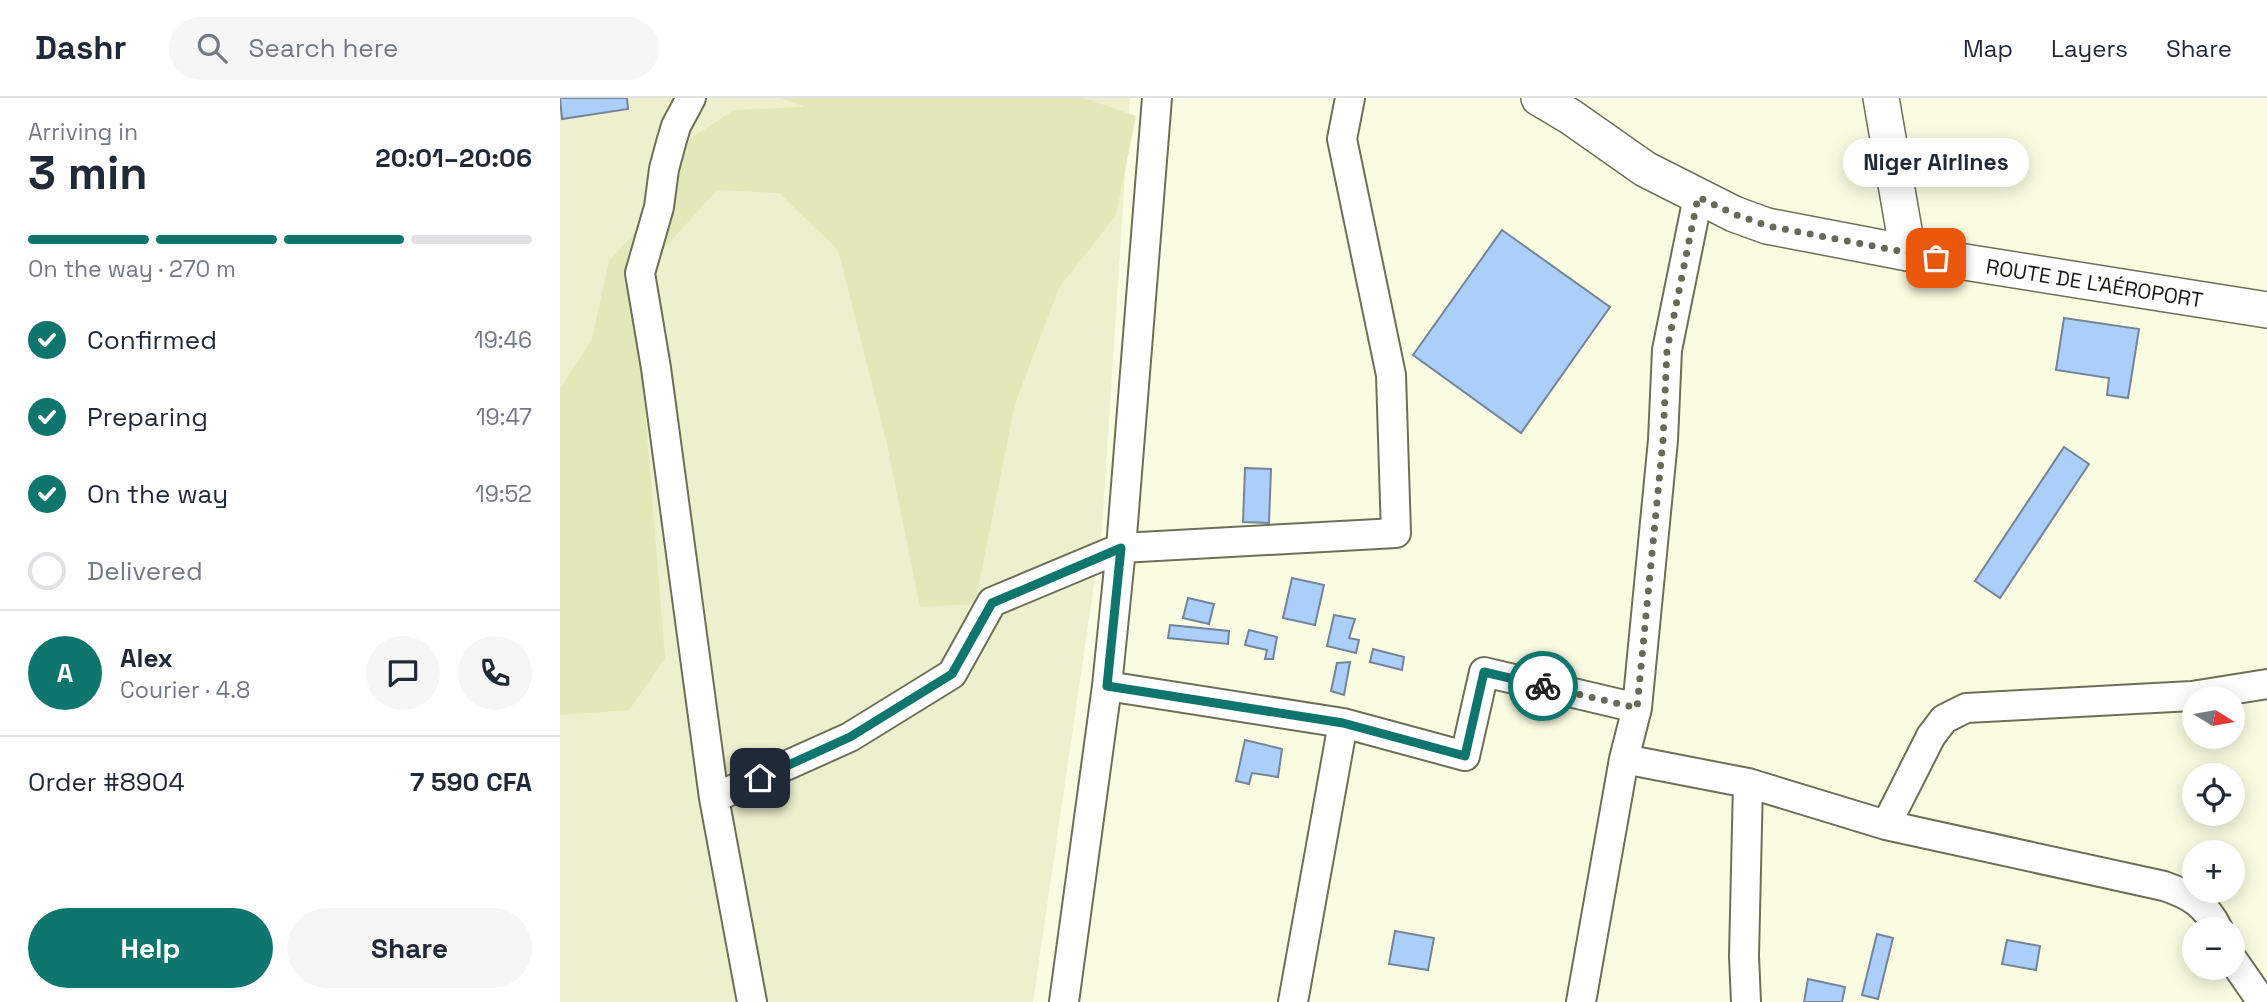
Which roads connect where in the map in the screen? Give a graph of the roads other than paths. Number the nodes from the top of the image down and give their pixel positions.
1 (691, 98) edge
2 (1157, 98) edge
3 (1350, 98) edge
4 (1539, 98) edge
5 (1881, 98) edge
6 (1569, 107) edge
7 (1698, 197) junction
8 (1908, 253) junction
9 (2267, 310) edge
10 (1121, 548) junction
11 (2267, 684) edge
12 (1107, 686) junction
13 (1637, 708) junction
14 (1343, 723) junction
15 (1624, 759) junction
16 (1748, 783) junction
17 (714, 797) junction
18 (1886, 825) junction
19 (2212, 917) edge
20 (2245, 977) edge
21 (752, 1002) edge
22 (1064, 1002) edge
23 (1293, 1002) edge
24 (1581, 1002) edge
25 (1746, 1002) edge
26 (2262, 1002) edge

1 - 17 street
2 - 10 street
3 - 10 street
4 - 6 street, ROUTE DE L'AÉROPORT
5 - 8 street
6 - 7 street, ROUTE DE L'AÉROPORT
7 - 8 street, ROUTE DE L'AÉROPORT
7 - 13 street
8 - 9 street, ROUTE DE L'AÉROPORT
10 - 12 street
10 - 17 street
11 - 18 street
12 - 14 street
12 - 22 street
13 - 14 street
13 - 15 street
14 - 23 street
15 - 16 street
15 - 24 street
16 - 18 street
16 - 25 street
17 - 21 street
18 - 19 street
20 - 26 street

